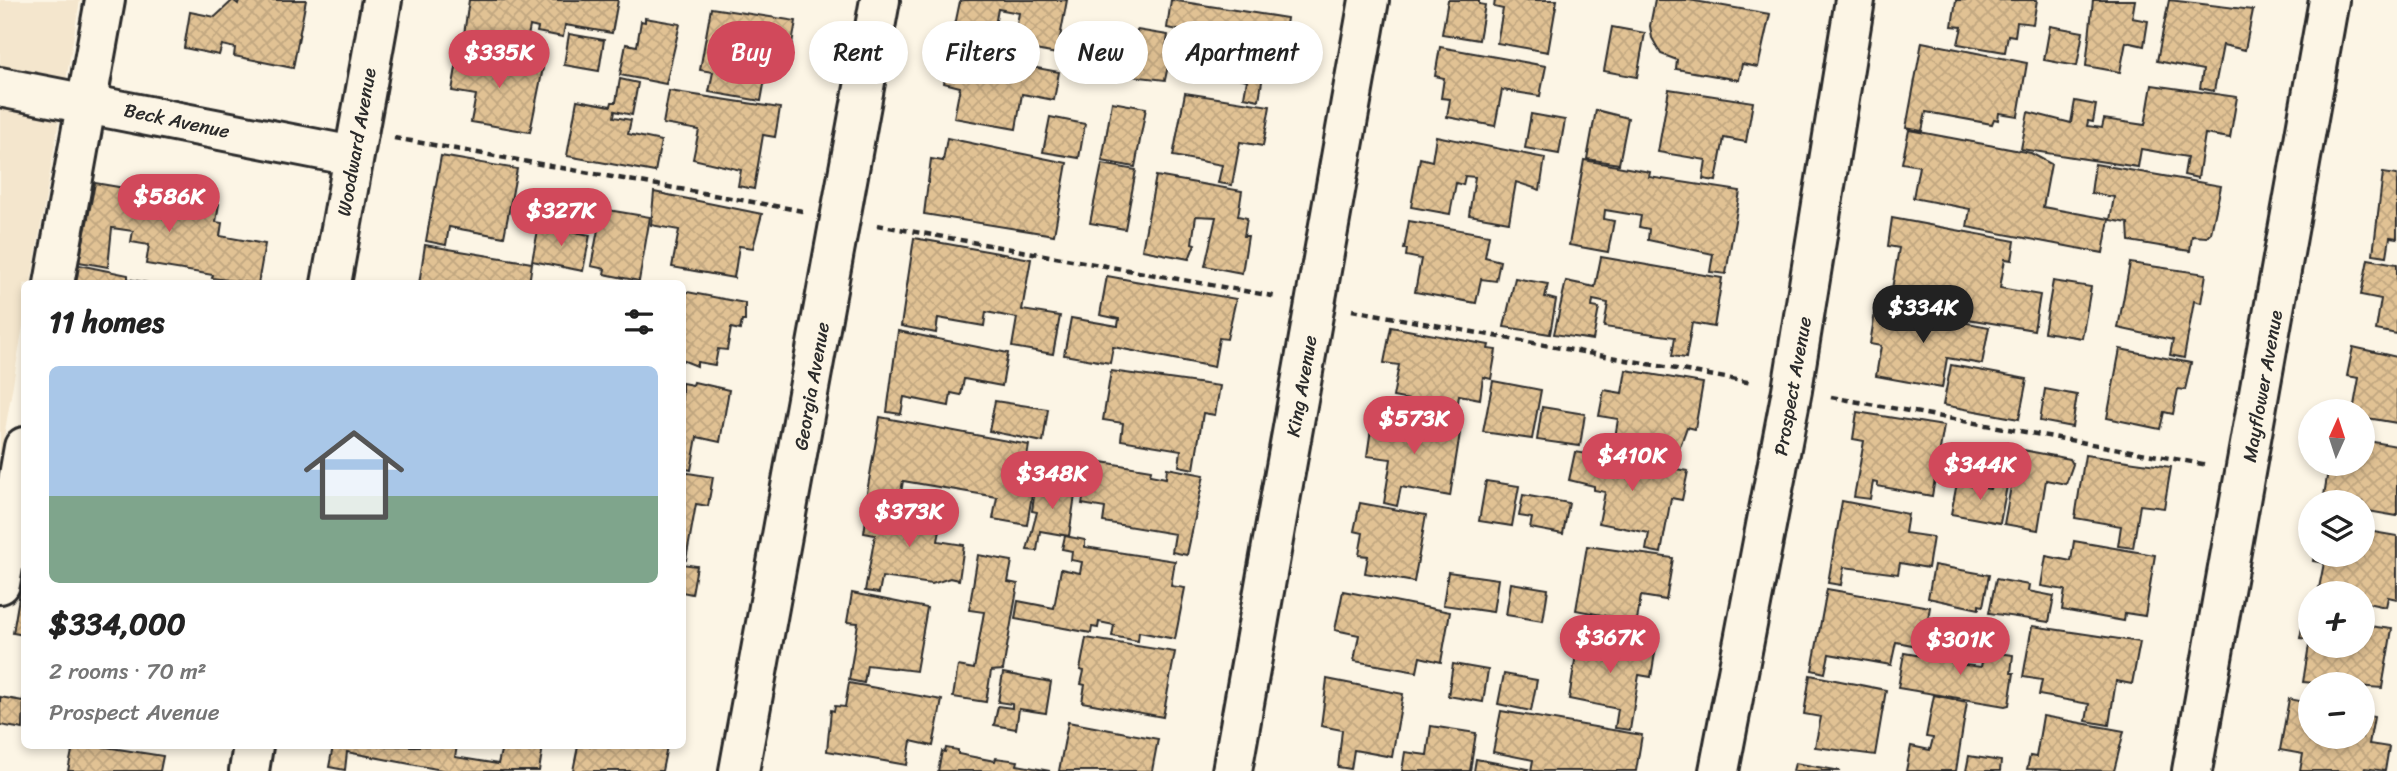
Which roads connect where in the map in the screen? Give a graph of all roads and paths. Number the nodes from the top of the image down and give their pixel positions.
1 (105, 0) edge
2 (382, 0) edge
3 (880, 0) edge
4 (1369, 0) edge
5 (1855, 0) edge
6 (2329, 0) edge
7 (0, 86) edge
8 (86, 101) junction
9 (353, 156) junction
10 (55, 280) edge
11 (332, 280) edge
12 (21, 464) edge
13 (0, 584) edge
14 (253, 749) edge
15 (249, 771) edge
16 (739, 771) edge
17 (1231, 771) edge
18 (1719, 771) edge
19 (2192, 771) edge

1 - 8 street
2 - 9 street, Woodward Avenue
3 - 16 street, Georgia Avenue
4 - 17 street, King Avenue
5 - 18 street, Prospect Avenue
6 - 19 street, Mayflower Avenue
7 - 8 street, Beck Avenue
8 - 9 street, Beck Avenue
8 - 10 street
9 - 11 street, Woodward Avenue
12 - 13 street
14 - 15 street

